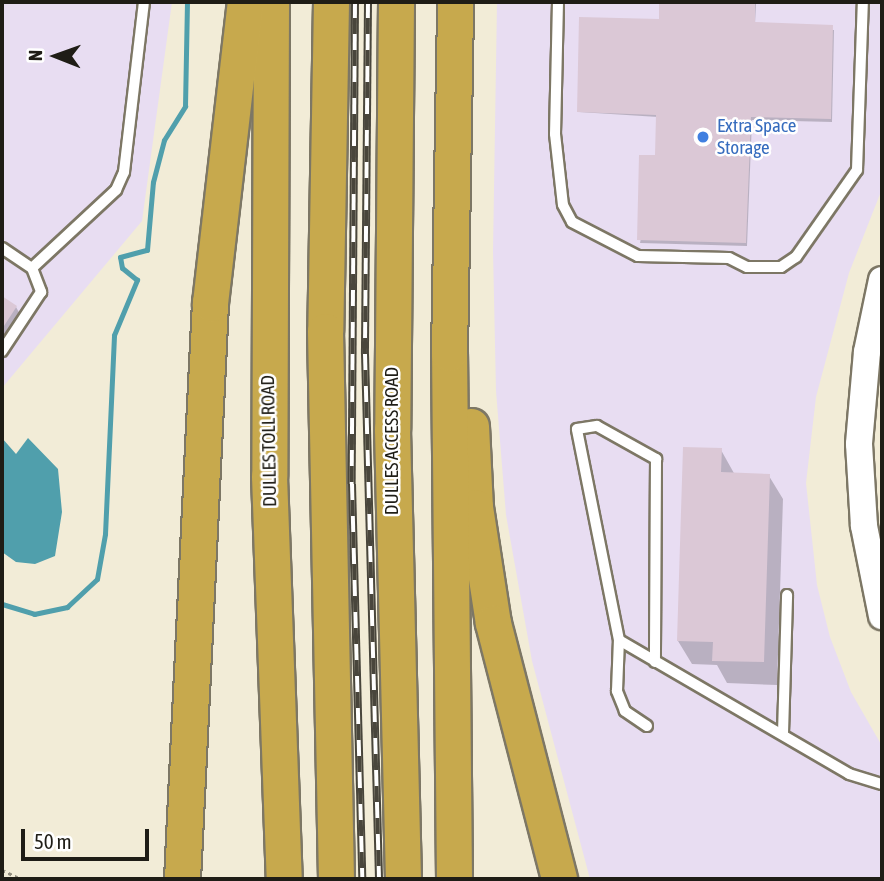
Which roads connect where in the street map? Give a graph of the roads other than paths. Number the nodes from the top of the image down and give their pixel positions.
1 (144, 2) edge
2 (245, 2) edge
3 (271, 2) edge
4 (331, 2) edge
5 (396, 2) edge
6 (455, 2) edge
7 (558, 2) edge
8 (863, 2) edge
9 (450, 168) junction
10 (2, 248) edge
11 (32, 268) junction
12 (882, 280) edge
13 (2, 351) edge
14 (787, 595) dead end
15 (882, 617) edge
16 (619, 640) junction
17 (655, 662) junction
18 (647, 726) dead end
19 (783, 733) junction
20 (882, 784) edge
21 (182, 879) edge
22 (284, 879) edge
23 (336, 879) edge
24 (403, 879) edge
25 (454, 879) edge
26 (559, 879) edge

1 - 11 lane
2 - 21 highway
3 - 22 highway, DULLES TOLL ROAD
4 - 23 highway
5 - 24 highway, DULLES ACCESS ROAD
6 - 9 highway
7 - 8 lane
9 - 25 highway
9 - 26 highway
10 - 11 lane
11 - 13 lane
12 - 15 main road
14 - 19 lane
16 - 17 lane
16 - 17 lane
16 - 18 lane
17 - 19 lane
19 - 20 lane

